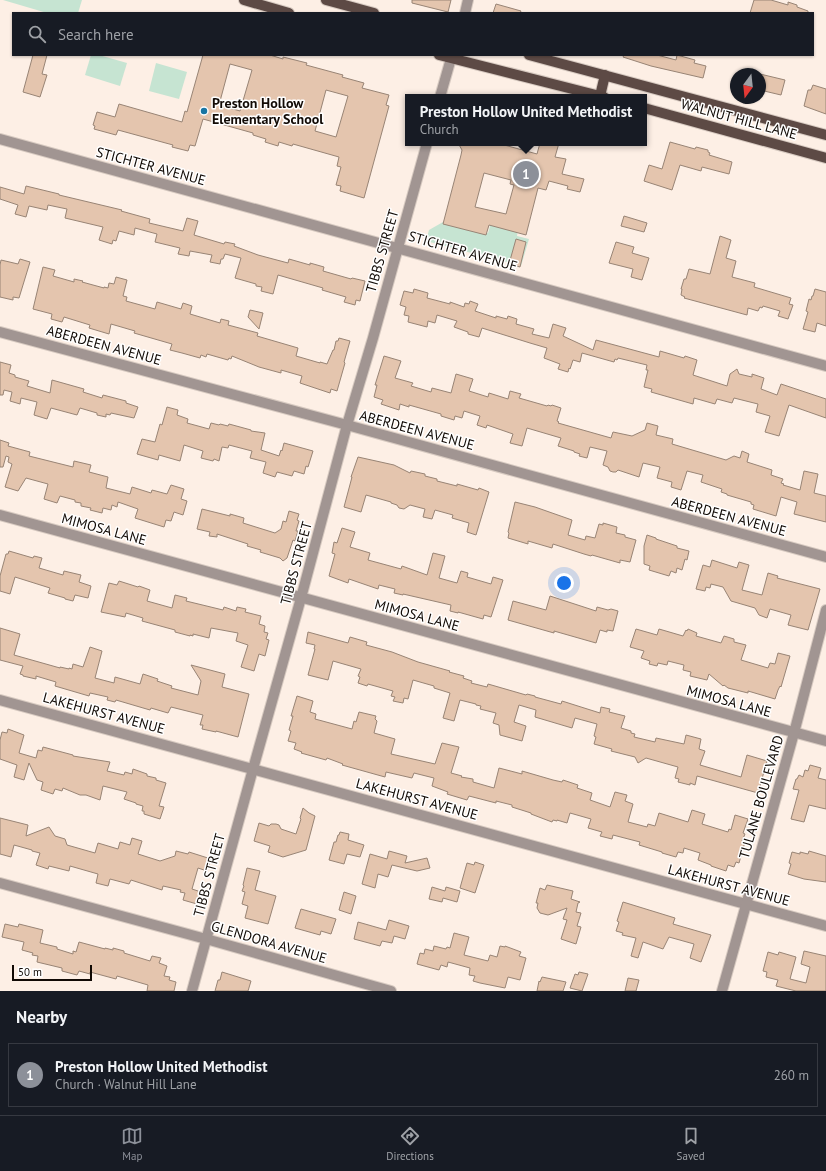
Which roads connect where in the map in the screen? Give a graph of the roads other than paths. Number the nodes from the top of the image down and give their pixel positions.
1 (244, 0) edge
2 (326, 0) edge
3 (468, 0) edge
4 (286, 12) edge
5 (370, 12) edge
6 (465, 12) edge
7 (533, 56) edge
8 (452, 57) edge
9 (605, 75) junction
10 (441, 94) edge
11 (594, 94) edge
12 (602, 94) edge
13 (647, 109) edge
14 (826, 135) edge
15 (0, 139) edge
16 (426, 146) edge
17 (826, 158) edge
18 (397, 248) junction
19 (0, 332) edge
20 (826, 366) edge
21 (347, 425) junction
22 (0, 515) edge
23 (826, 557) edge
24 (301, 598) junction
25 (826, 610) edge
26 (0, 700) edge
27 (794, 733) junction
28 (826, 742) edge
29 (253, 769) junction
30 (0, 883) edge
31 (746, 904) junction
32 (826, 926) edge
33 (206, 939) junction
34 (192, 991) edge
35 (391, 991) edge
36 (722, 991) edge

1 - 4 main road
2 - 5 main road
3 - 6 street
7 - 9 main road, WALNUT HILL LANE
8 - 10 street
8 - 11 main road
9 - 12 main road
9 - 14 main road, WALNUT HILL LANE
13 - 17 main road, WALNUT HILL LANE
15 - 18 street, STICHTER AVENUE
16 - 18 street, TIBBS STREET
18 - 20 street, STICHTER AVENUE
18 - 21 street, TIBBS STREET
19 - 21 street, ABERDEEN AVENUE
21 - 23 street, ABERDEEN AVENUE
21 - 24 street, TIBBS STREET
22 - 24 street, MIMOSA LANE
24 - 27 street, MIMOSA LANE
24 - 29 street, TIBBS STREET
25 - 27 street, TULANE BOULEVARD
26 - 29 street, LAKEHURST AVENUE
27 - 28 street, MIMOSA LANE
27 - 31 street, TULANE BOULEVARD
29 - 31 street, LAKEHURST AVENUE
29 - 33 street, TIBBS STREET
30 - 33 street, GLENDORA AVENUE
31 - 32 street, LAKEHURST AVENUE
31 - 36 street, TULANE BOULEVARD
33 - 34 street, TIBBS STREET
33 - 35 street, GLENDORA AVENUE

